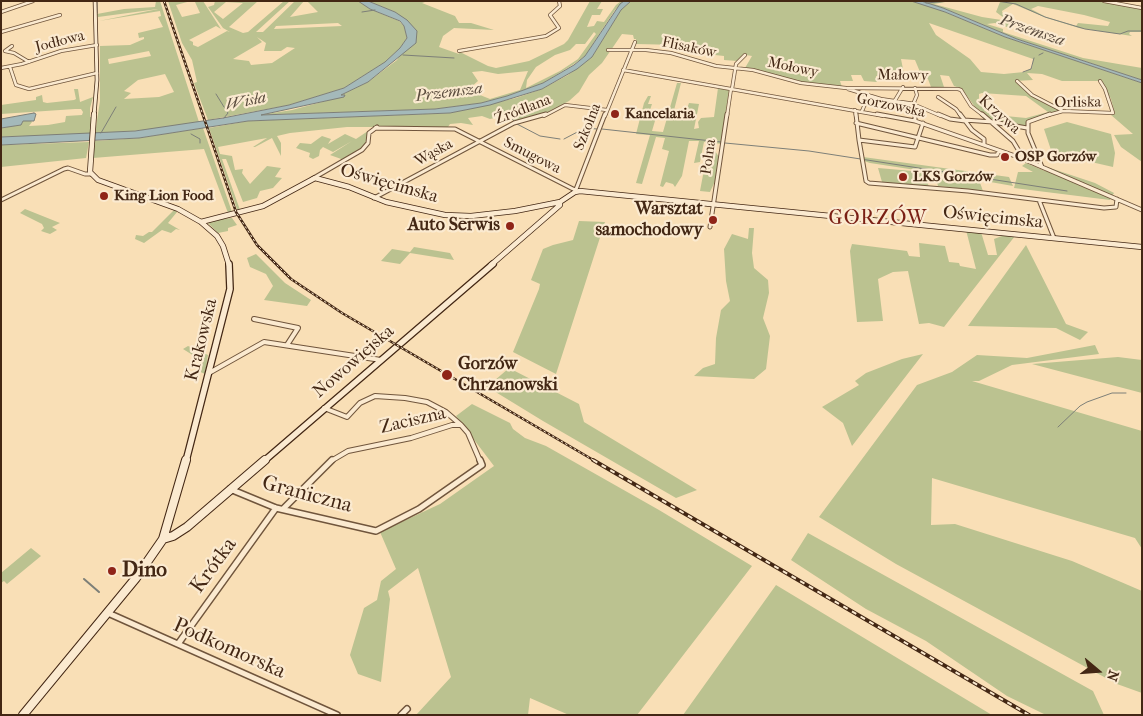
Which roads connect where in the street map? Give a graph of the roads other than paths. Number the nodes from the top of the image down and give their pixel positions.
1 (33, 1) edge
2 (95, 1) edge
3 (559, 1) edge
4 (1104, 1) edge
5 (1142, 8) edge
6 (1, 12) edge
7 (60, 15) dead end
8 (1, 32) edge
9 (636, 42) dead end
10 (96, 45) junction
11 (12, 46) dead end
12 (608, 50) dead end
13 (459, 51) dead end
14 (632, 51) junction
15 (746, 55) dead end
16 (28, 62) junction
17 (10, 67) junction
18 (1, 68) edge
19 (736, 68) junction
20 (623, 70) junction
21 (97, 72) junction
22 (1017, 81) dead end
23 (1100, 81) dead end
24 (874, 86) junction
25 (903, 87) junction
26 (846, 88) junction
27 (915, 88) junction
28 (732, 89) junction
29 (960, 89) joint
30 (871, 96) junction
31 (938, 97) dead end
32 (894, 102) junction
33 (915, 105) junction
34 (607, 110) junction
35 (855, 110) junction
36 (862, 111) junction
37 (1063, 111) junction
38 (964, 120) junction
39 (915, 121) junction
40 (993, 122) junction
41 (923, 123) junction
42 (856, 124) junction
43 (1027, 128) junction
44 (918, 137) junction
45 (859, 140) junction
46 (478, 142) junction
47 (984, 145) junction
48 (999, 151) junction
49 (1021, 158) junction
50 (1042, 167) junction
51 (91, 174) junction
52 (312, 179) junction
53 (575, 191) junction
54 (374, 198) junction
55 (1117, 199) junction
56 (1, 200) edge
57 (1039, 200) junction
58 (560, 202) junction
59 (713, 204) junction
60 (1142, 210) edge
61 (202, 222) junction
62 (710, 227) dead end
63 (1054, 238) junction
64 (1142, 247) edge
65 (254, 319) dead end
66 (287, 345) junction
67 (381, 360) junction
68 (209, 373) junction
69 (324, 408) junction
70 (461, 425) junction
71 (230, 489) junction
72 (276, 508) junction
73 (283, 509) junction
74 (376, 531) joint
75 (163, 539) junction
76 (108, 613) junction
77 (178, 644) junction
78 (408, 709) dead end
79 (23, 715) edge
80 (337, 715) edge
81 (401, 715) edge

1 - 6 street
2 - 10 street
3 - 13 street
4 - 5 street
7 - 8 street
9 - 14 street
10 - 16 street, Jodłowa
10 - 21 street
11 - 16 street, Jodłowa
12 - 14 street, Flisaków
14 - 19 street, Flisaków
14 - 20 street
15 - 19 street, Polna
16 - 17 street, Jodłowa
17 - 18 street, Jodłowa
17 - 21 street
19 - 26 street, Mołowy
19 - 28 street, Polna
20 - 28 street, Gorzowska
20 - 34 street, Szkolna
21 - 51 street
22 - 37 street
23 - 37 street, Orliska
24 - 25 street, Małowy
24 - 26 street, Małowy
24 - 30 street
25 - 27 street, Małowy
25 - 32 street
26 - 30 street
27 - 29 street, Małowy
27 - 33 street
28 - 35 street, Gorzowska
28 - 59 street, Polna
29 - 40 street, Krzywa
30 - 32 street
30 - 36 street
31 - 38 street
32 - 33 street
33 - 38 street
33 - 39 street
34 - 46 street, Źródlana
34 - 53 street, Szkolna
35 - 36 street, Gorzowska
35 - 42 street
36 - 39 street, Gorzowska
37 - 43 street, Orliska
38 - 40 street
38 - 47 street
39 - 41 street, Gorzowska
40 - 43 street
40 - 49 street, Krzywa
41 - 44 street
41 - 47 street, Gorzowska
42 - 44 street
42 - 45 street
43 - 50 street
44 - 45 street
44 - 48 street
45 - 57 street
46 - 52 street, Smugowa
46 - 53 street, Smugowa
46 - 54 street, Wąska
47 - 48 street, Gorzowska
48 - 49 street, Gorzowska
49 - 50 street, Gorzowska
50 - 55 street, Gorzowska
51 - 56 street
51 - 61 street, Krakowska
52 - 54 street, Oświęcimska
52 - 61 street, Oświęcimska
53 - 58 street, Oświęcimska
53 - 59 street, Oświęcimska
54 - 58 street, Oświęcimska
55 - 57 street
55 - 60 street, Gorzowska
57 - 63 street
58 - 67 street, Nowowiejska
59 - 62 street, Polna
59 - 63 street, Oświęcimska
61 - 68 street, Krakowska
63 - 64 street, Oświęcimska
65 - 66 street
66 - 67 street
66 - 68 street
67 - 69 street, Nowowiejska
68 - 75 street, Krakowska
69 - 70 street
69 - 71 street, Nowowiejska
70 - 73 street, Zaciszna
70 - 74 street, Zaciszna
71 - 72 street, Graniczna
71 - 75 street, Nowowiejska
72 - 73 street, Graniczna
72 - 77 street, Krótka
73 - 74 street, Graniczna
75 - 76 street, Krakowska
76 - 77 street, Podkomorska
76 - 79 street, Krakowska
77 - 80 street, Podkomorska
78 - 81 street

